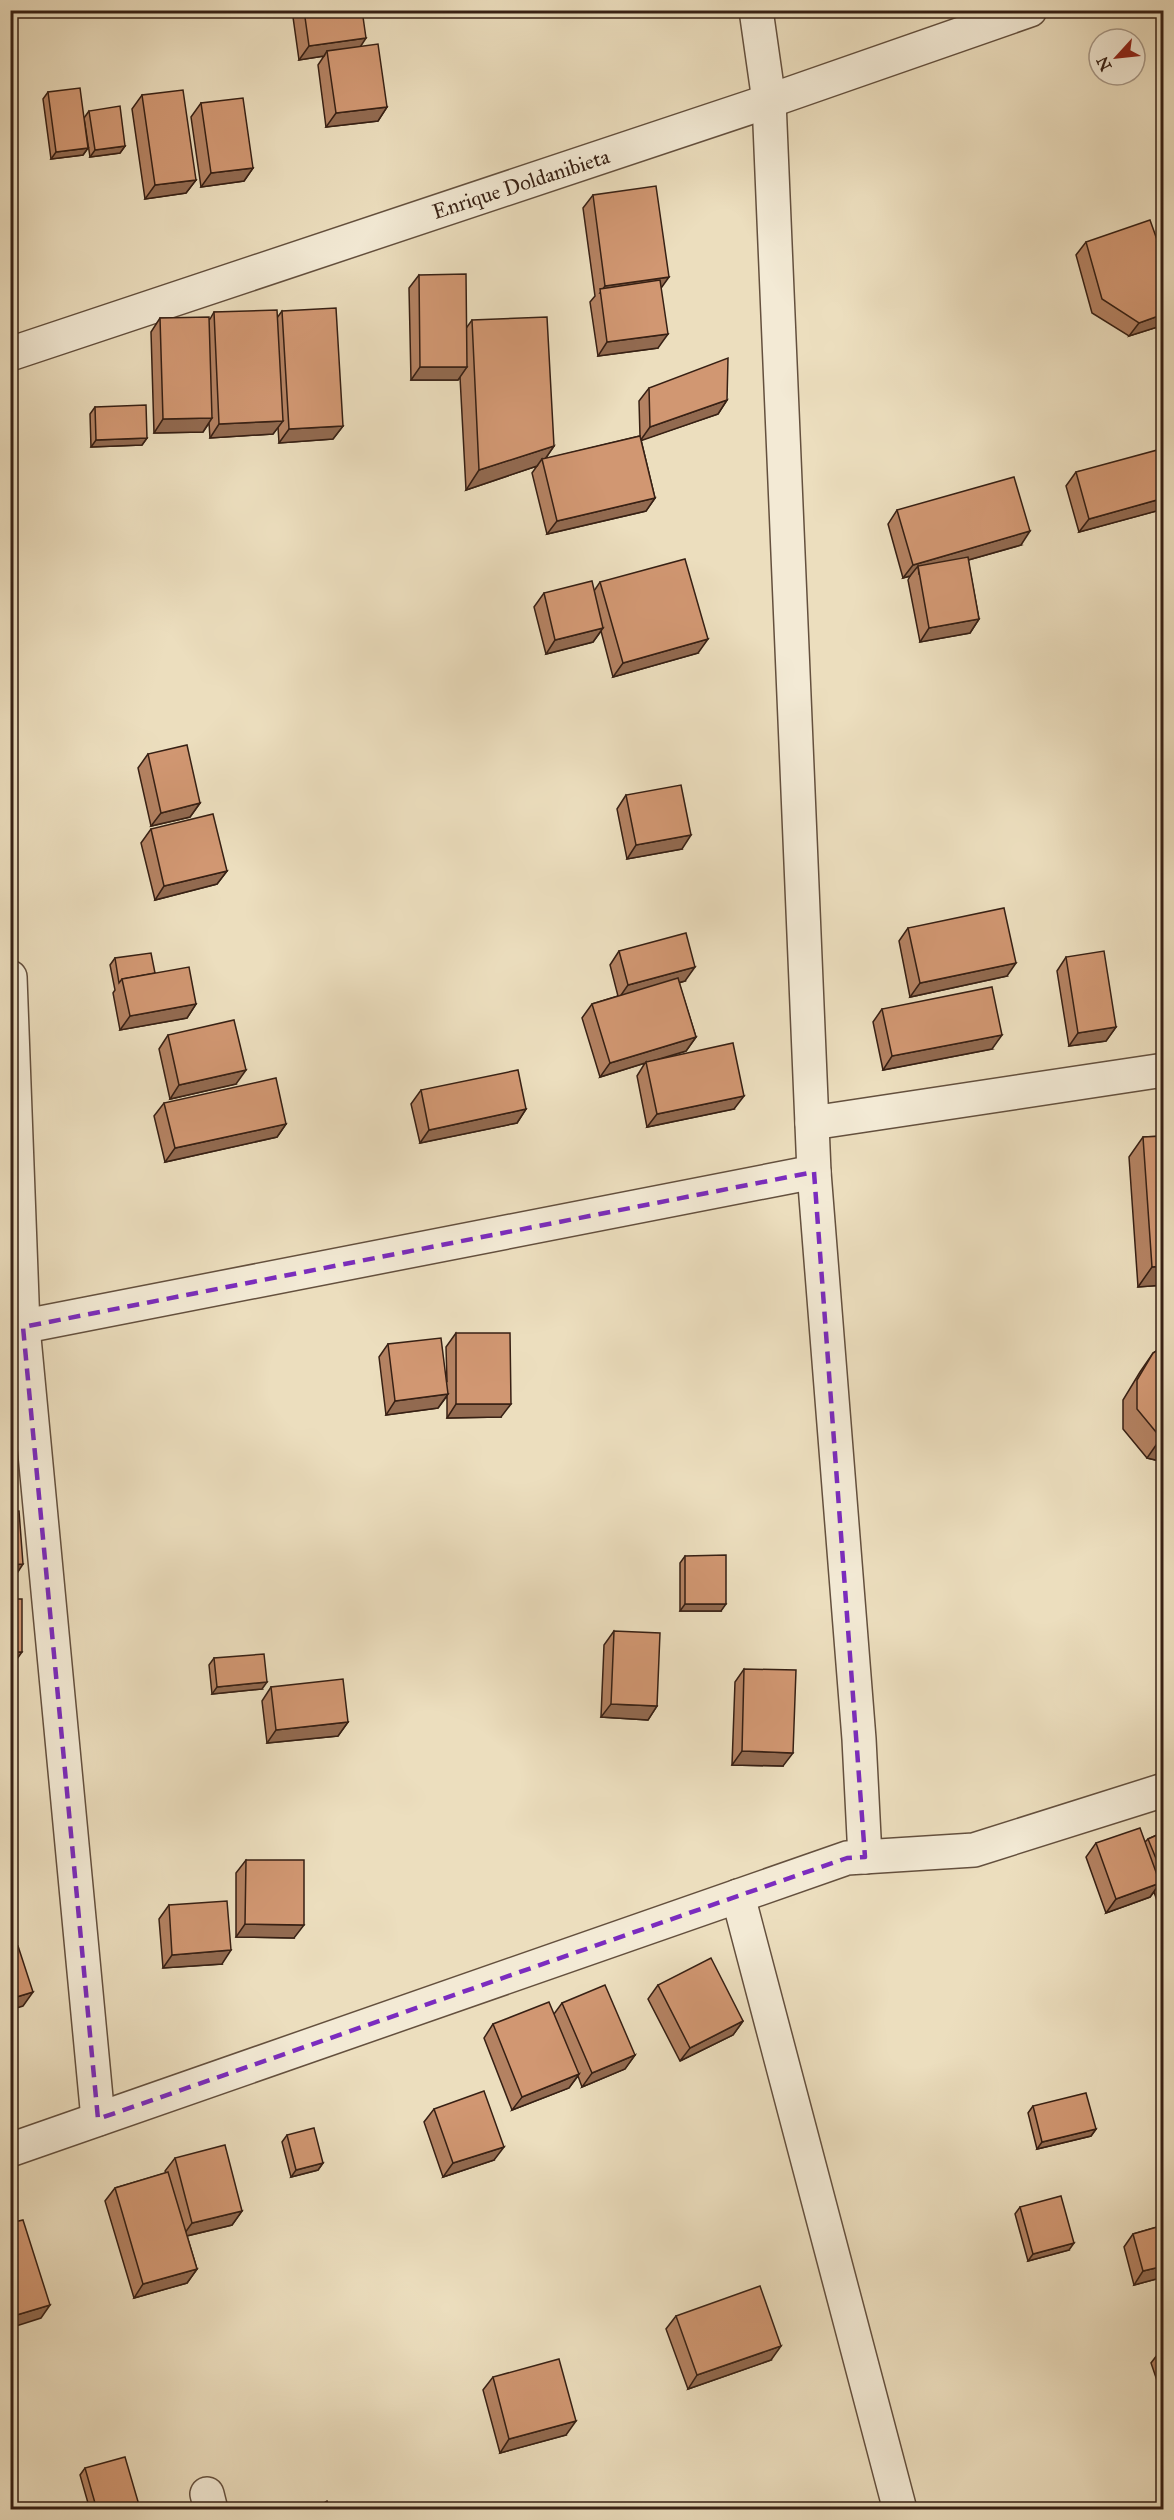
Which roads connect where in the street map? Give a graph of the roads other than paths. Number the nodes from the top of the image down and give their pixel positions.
1 (756, 10) edge
2 (1030, 10) edge
3 (769, 101) junction
4 (10, 354) edge
5 (10, 977) edge
6 (1164, 1070) edge
7 (812, 1123) junction
8 (814, 1172) junction
9 (17, 1328) edge
10 (1164, 1790) edge
11 (865, 1857) junction
12 (738, 1896) junction
13 (98, 2119) junction
14 (10, 2151) edge
15 (900, 2510) edge

1 - 3 street
2 - 3 street, Enrique Doldanibieta
3 - 4 street, Enrique Doldanibieta
3 - 7 street
5 - 9 street
6 - 7 street
7 - 8 street
8 - 9 street
8 - 11 street
9 - 13 street
10 - 11 street
11 - 12 street
12 - 13 street
12 - 15 street
13 - 14 street

